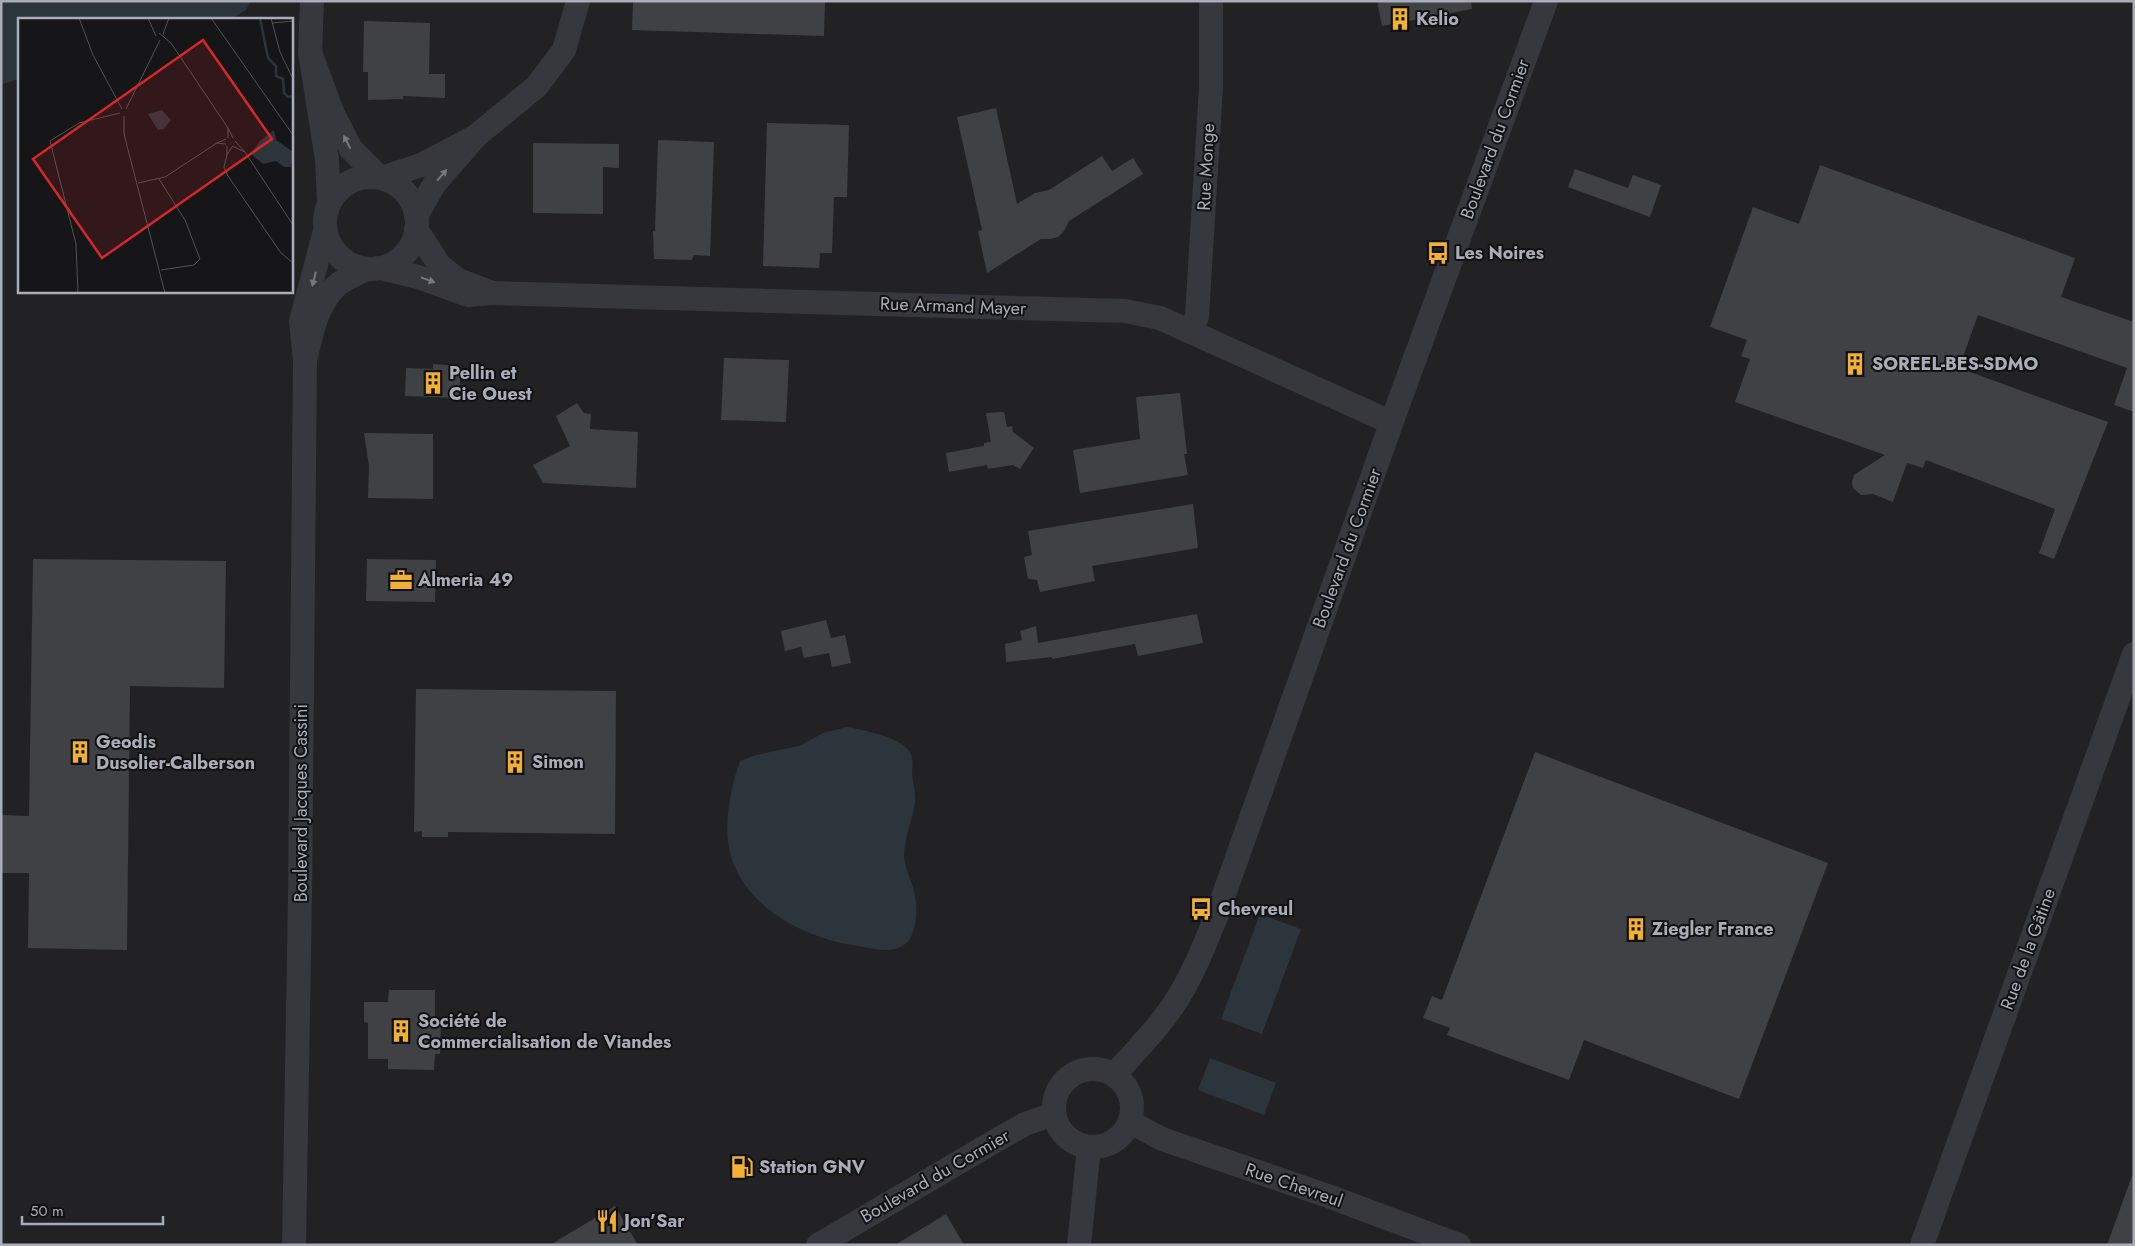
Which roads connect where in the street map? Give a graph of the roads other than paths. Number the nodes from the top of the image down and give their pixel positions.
1 (312, 1) edge
2 (578, 1) edge
3 (1211, 1) edge
4 (1546, 1) edge
5 (310, 52) junction
6 (476, 136) junction
7 (381, 178) junction
8 (329, 202) junction
9 (416, 223) junction
10 (325, 231) junction
11 (374, 268) junction
12 (492, 293) junction
13 (1191, 332) junction
14 (305, 361) junction
15 (1392, 421) junction
16 (2134, 654) edge
17 (1114, 1075) junction
18 (1054, 1114) junction
19 (1130, 1122) junction
20 (1089, 1147) junction
21 (294, 1245) edge
22 (818, 1245) edge
23 (1079, 1245) edge
24 (1459, 1245) edge
25 (1922, 1245) edge

1 - 5 street
2 - 6 street
3 - 13 street, Rue Monge
4 - 15 street, Boulevard du Cormier
7 -> 5 street
5 - 8 street
6 - 7 street
9 -> 6 street
7 - 8 street
7 - 9 street
8 - 10 street
9 - 11 street
9 - 12 street, Rue Armand Mayer
10 - 11 street
10 -> 14 street, Boulevard Jacques Cassini
11 -> 12 street, Rue Armand Mayer
11 - 14 street, Boulevard Jacques Cassini
12 - 13 street, Rue Armand Mayer
13 - 15 street, Rue Armand Mayer
14 - 21 street, Boulevard Jacques Cassini
15 - 17 street, Boulevard du Cormier
16 - 25 street, Rue de la Gâtine
17 - 18 street
17 - 19 street
18 - 20 street
18 - 22 street, Boulevard du Cormier
19 - 20 street
19 - 24 street, Rue Chevreul
20 - 23 street

